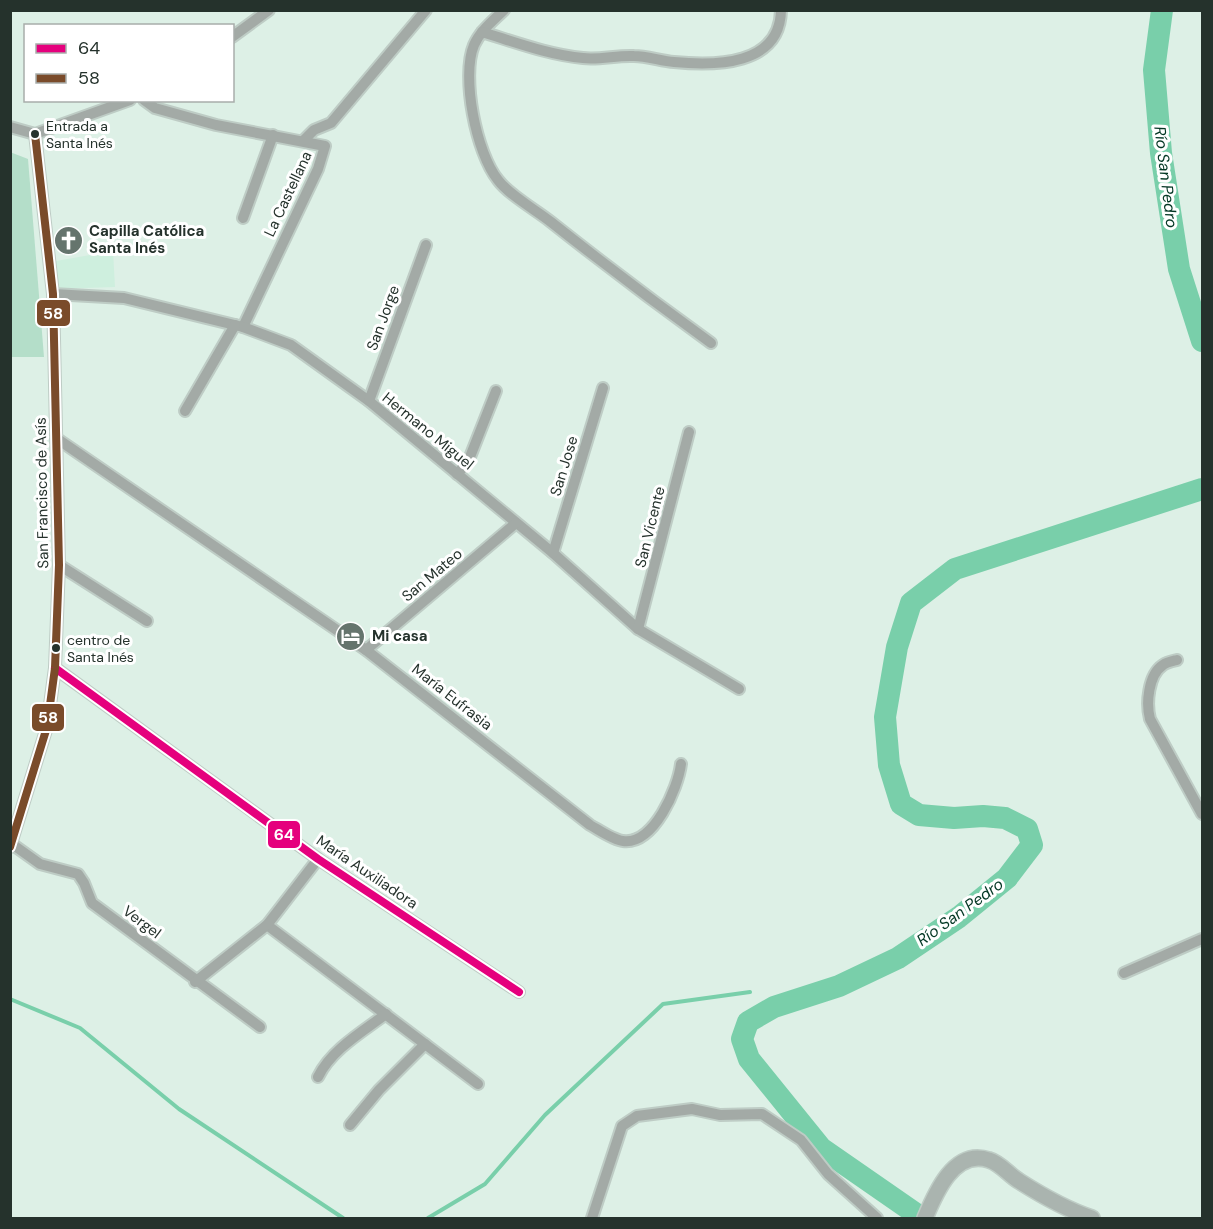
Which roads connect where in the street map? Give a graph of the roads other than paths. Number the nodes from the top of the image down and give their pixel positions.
1 (269, 10) edge
2 (426, 10) edge
3 (504, 10) edge
4 (781, 10) edge
5 (482, 32) junction
6 (234, 36) edge
7 (124, 102) edge
8 (147, 102) edge
9 (10, 127) edge
10 (34, 134) junction
11 (273, 135) junction
12 (304, 140) junction
13 (243, 218) dead end
14 (426, 245) dead end
15 (53, 294) junction
16 (239, 326) junction
17 (711, 343) dead end
18 (603, 388) dead end
19 (496, 391) dead end
20 (369, 401) junction
21 (185, 411) dead end
22 (690, 432) dead end
23 (56, 438) junction
24 (457, 474) junction
25 (516, 523) junction
26 (553, 553) junction
27 (59, 565) junction
28 (147, 621) dead end
29 (638, 629) junction
30 (366, 650) junction
31 (1177, 660) dead end
32 (55, 668) junction
33 (739, 689) dead end
34 (681, 764) dead end
35 (1203, 814) edge
36 (11, 846) edge
37 (318, 859) junction
38 (267, 925) junction
39 (1203, 939) edge
40 (1124, 973) dead end
41 (195, 982) junction
42 (519, 992) dead end
43 (386, 1014) junction
44 (260, 1027) dead end
45 (425, 1044) junction
46 (318, 1077) dead end
47 (477, 1084) dead end
48 (350, 1125) dead end
49 (592, 1218) edge
50 (877, 1218) edge
51 (925, 1218) edge
52 (1092, 1218) edge

1 - 6 street
2 - 12 street
3 - 5 street
4 - 5 street
5 - 17 street
7 - 10 street
8 - 11 street, La Castellana
9 - 10 street
10 - 15 street, San Francisco de Asís
11 - 12 street, La Castellana
11 - 13 street
12 - 16 street, La Castellana
14 - 20 street, San Jorge
15 - 16 street, Hermano Miguel
15 - 23 street, San Francisco de Asís
16 - 20 street, Hermano Miguel
16 - 21 street
18 - 26 street, San Jose
19 - 24 street
20 - 24 street, Hermano Miguel
22 - 29 street, San Vicente
23 - 27 street, San Francisco de Asís
23 - 30 street, María Eufrasia
24 - 25 street, Hermano Miguel
25 - 26 street, Hermano Miguel
25 - 30 street, San Mateo
26 - 29 street, Hermano Miguel
27 - 28 street
27 - 32 street, San Francisco de Asís
29 - 33 street, Hermano Miguel
30 - 34 street, María Eufrasia
31 - 35 street
32 - 36 street, San Francisco de Asís
32 - 37 street, María Auxiliadora
36 - 41 street, Vergel
37 - 38 street
37 - 42 street, María Auxiliadora
38 - 41 street
38 - 43 street
39 - 40 street
41 - 44 street, Vergel
43 - 45 street
43 - 46 street
45 - 47 street
45 - 48 street
49 - 50 street
51 - 52 street

